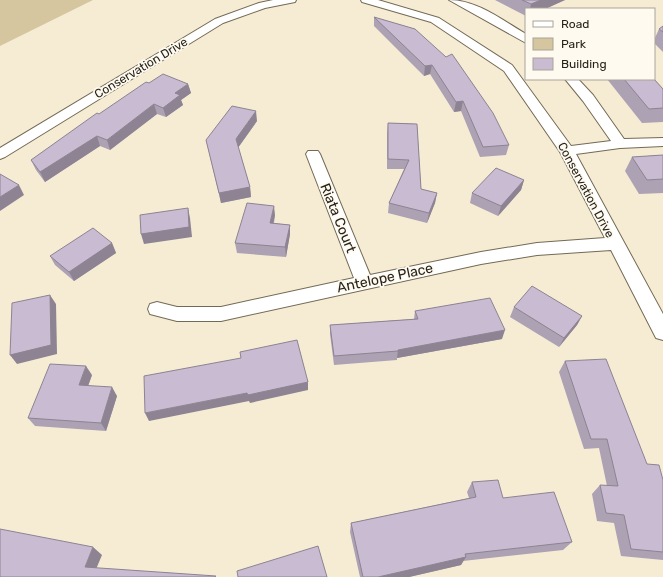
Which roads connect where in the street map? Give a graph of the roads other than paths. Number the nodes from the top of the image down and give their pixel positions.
1 (291, 0) edge
2 (366, 0) edge
3 (454, 0) edge
4 (525, 38) edge
5 (572, 80) edge
6 (663, 142) edge
7 (620, 144) junction
8 (567, 151) junction
9 (0, 154) edge
10 (313, 154) dead end
11 (615, 244) junction
12 (364, 282) junction
13 (157, 309) dead end
14 (663, 332) edge

1 - 9 street, Conservation Drive
2 - 8 street, Conservation Drive
3 - 4 street
5 - 7 street
6 - 7 street
7 - 8 street
8 - 11 street, Conservation Drive
10 - 12 street, Riata Court
11 - 12 street, Antelope Place
11 - 14 street, Conservation Drive
12 - 13 street, Antelope Place

